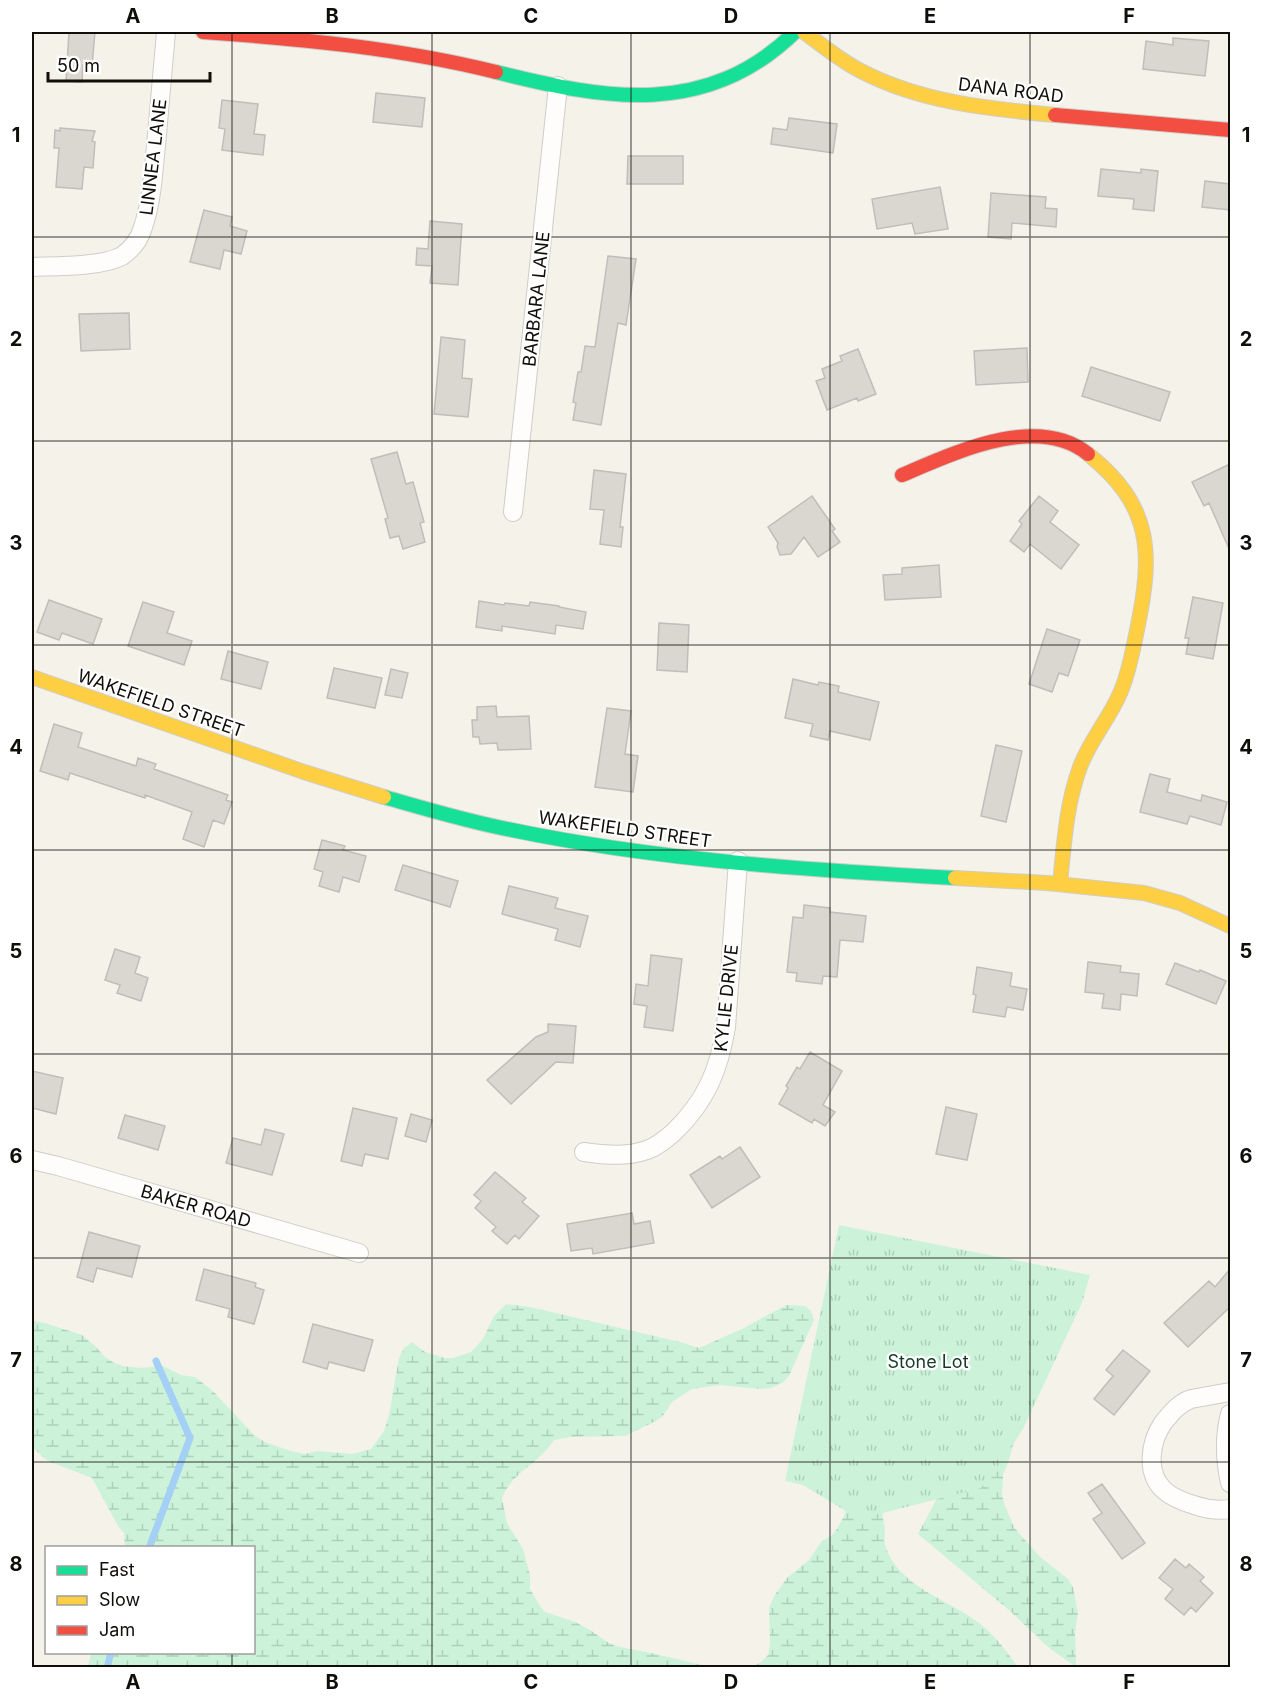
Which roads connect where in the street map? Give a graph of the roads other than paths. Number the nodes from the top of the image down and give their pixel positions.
1 (166, 32) edge
2 (203, 32) edge
3 (795, 32) edge
4 (804, 32) edge
5 (558, 86) junction
6 (1230, 130) edge
7 (32, 267) edge
8 (902, 476) dead end
9 (513, 512) dead end
10 (32, 677) edge
11 (738, 861) junction
12 (1060, 884) junction
13 (1230, 926) edge
14 (584, 1152) dead end
15 (32, 1161) edge
16 (359, 1253) dead end
17 (1230, 1392) edge
18 (1230, 1414) edge
19 (1230, 1484) edge
20 (1230, 1509) edge

1 - 7 street, LINNEA LANE
2 - 5 street
3 - 5 street
4 - 6 street, DANA ROAD
5 - 9 street, BARBARA LANE
8 - 12 street
10 - 11 street, WAKEFIELD STREET
11 - 12 street, WAKEFIELD STREET
11 - 14 street, KYLIE DRIVE
12 - 13 street, WAKEFIELD STREET
15 - 16 street, BAKER ROAD
17 - 20 street
18 - 19 street

